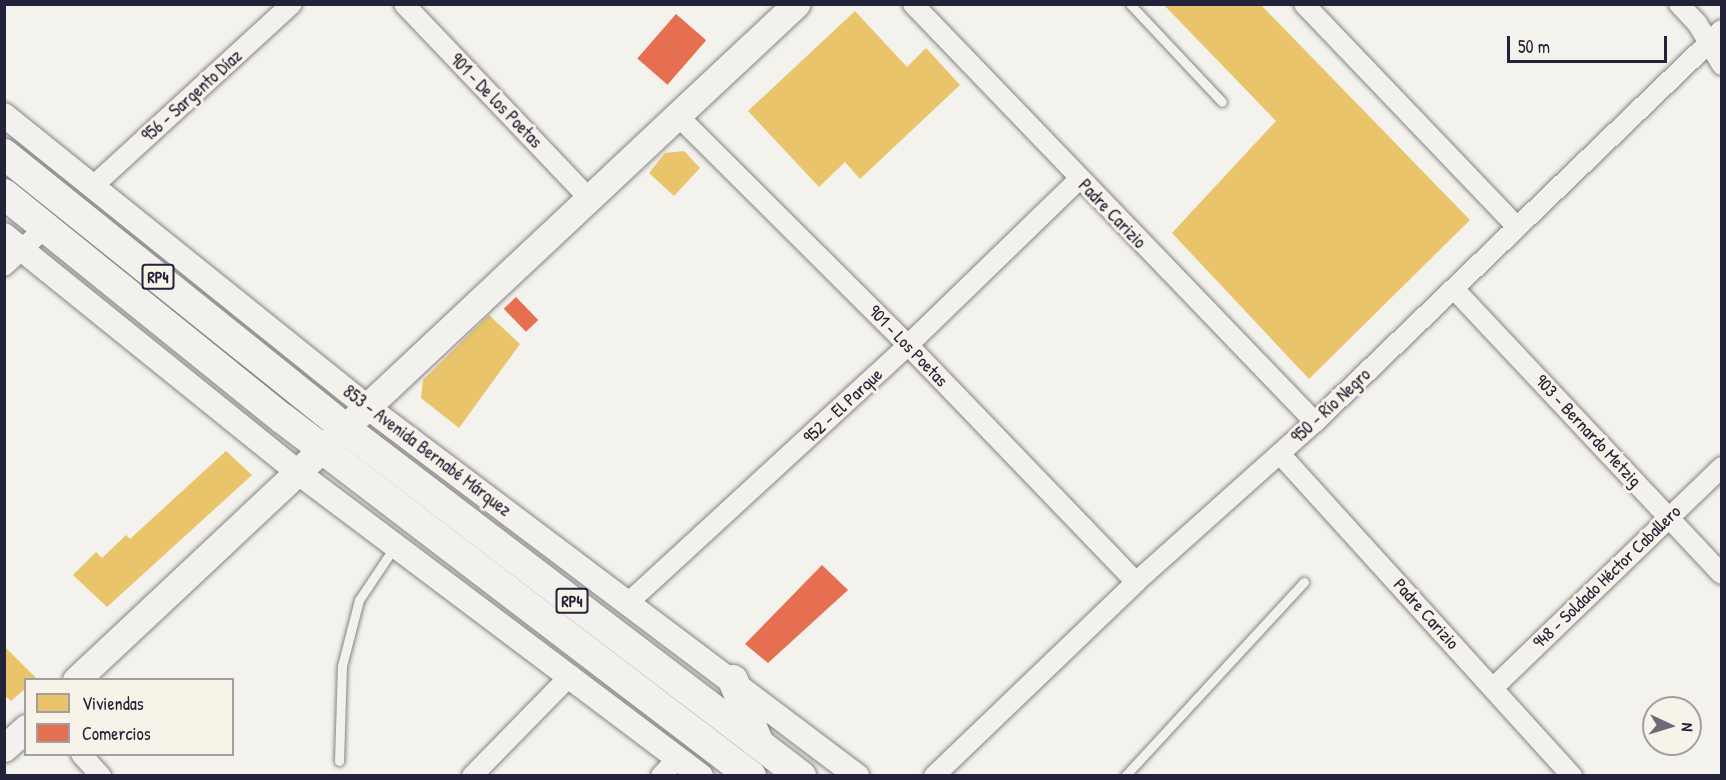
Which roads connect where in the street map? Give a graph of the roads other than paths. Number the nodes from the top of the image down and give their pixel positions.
1 (292, 4) edge
2 (404, 4) edge
3 (796, 4) edge
4 (913, 4) edge
5 (1130, 4) edge
6 (1304, 4) edge
7 (1679, 4) edge
8 (1715, 36) edge
9 (1722, 65) edge
10 (1222, 102) dead end
11 (4, 115) edge
12 (677, 115) junction
13 (4, 154) edge
14 (1078, 180) junction
15 (93, 187) junction
16 (4, 194) edge
17 (589, 198) junction
18 (46, 227) junction
19 (1517, 227) junction
20 (13, 242) edge
21 (4, 266) edge
22 (1454, 289) junction
23 (909, 345) junction
24 (366, 406) junction
25 (1315, 422) junction
26 (343, 427) junction
27 (320, 448) junction
28 (1280, 454) junction
29 (1722, 467) edge
30 (297, 471) junction
31 (1669, 517) junction
32 (395, 545) junction
33 (1722, 574) edge
34 (1136, 582) junction
35 (1304, 582) dead end
36 (629, 602) junction
37 (571, 675) junction
38 (78, 678) edge
39 (733, 680) junction
40 (1493, 688) junction
41 (24, 730) edge
42 (758, 742) junction
43 (4, 748) edge
44 (83, 756) edge
45 (678, 758) junction
46 (339, 761) dead end
47 (101, 776) edge
48 (472, 776) edge
49 (661, 776) edge
50 (701, 776) edge
51 (751, 776) edge
52 (801, 776) edge
53 (857, 776) edge
54 (934, 776) edge
55 (1125, 776) edge
56 (1572, 776) edge

1 - 15 street, 956 - Sargento Díaz
2 - 17 street, 901 - De los Poetas
3 - 12 main road
4 - 14 street, Padre Carizio
5 - 10 lane
6 - 19 street
7 - 8 street
8 - 9 street
8 - 19 street, 950 - Río Negro
11 - 15 street, 853 - Avenida Bernabé Márquez
12 - 17 main road
12 - 23 street, 901 - Los Poetas
13 - 26 main road, 853 - Avenida Bernabé Márquez / RP4
14 - 23 street, 952 - El Parque
14 - 25 street, Padre Carizio
15 - 24 street, 853 - Avenida Bernabé Márquez
16 - 18 main road, RP4
17 - 24 main road
18 - 20 street
18 - 27 main road, RP4
19 - 22 street, 950 - Río Negro
20 - 21 street
20 - 30 street
22 - 25 street, 950 - Río Negro
22 - 31 street, 903 - Bernardo Metzig
23 - 34 street, 901 - Los Poetas
23 - 36 street, 952 - El Parque
24 - 26 main road
24 - 36 street, 853 - Avenida Bernabé Márquez
25 - 28 street, 950 - Río Negro
26 - 27 main road
26 - 42 main road, 853 - Avenida Bernabé Márquez / RP4
27 - 30 main road
27 - 51 main road, RP4
28 - 34 street, 950 - Río Negro
28 - 40 street, Padre Carizio
29 - 31 street, 948 - Soldado Héctor Caballero
30 - 32 street
30 - 38 main road
31 - 33 street, 903 - Bernardo Metzig
31 - 40 street, 948 - Soldado Héctor Caballero
32 - 37 street
32 - 46 lane
34 - 54 street, 950 - Río Negro
35 - 55 lane
36 - 39 street, 853 - Avenida Bernabé Márquez
37 - 45 street
37 - 48 street
39 - 42 main road
39 - 53 street, 853 - Avenida Bernabé Márquez
40 - 56 street, Padre Carizio
41 - 43 main road
42 - 52 main road, 853 - Avenida Bernabé Márquez / RP4
44 - 47 street
45 - 49 street
45 - 50 street

